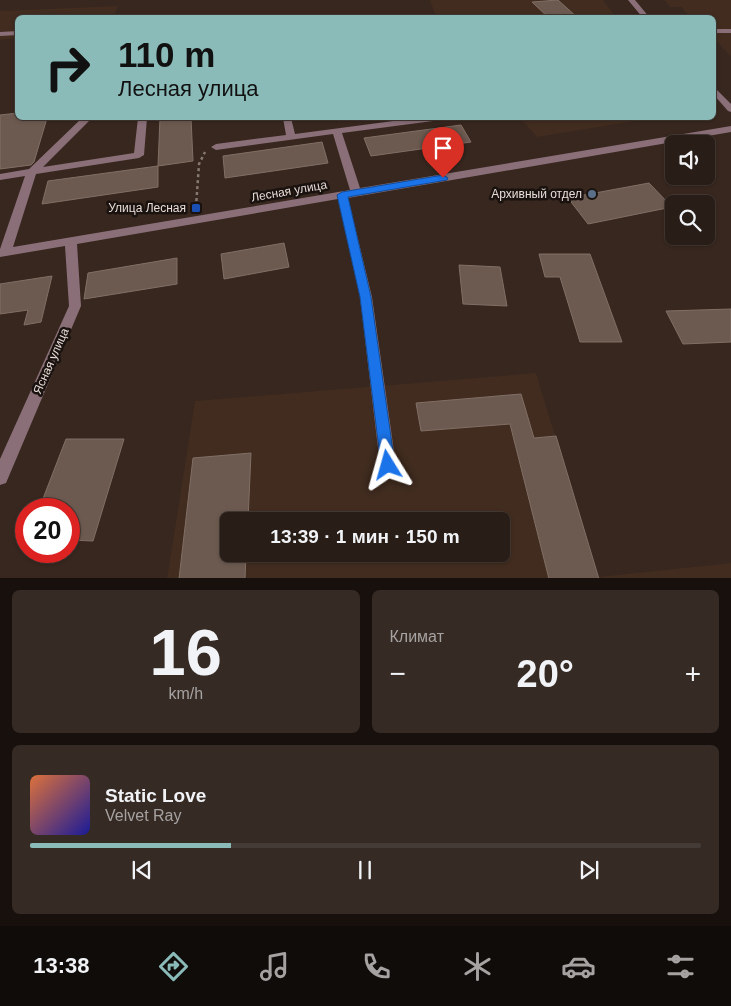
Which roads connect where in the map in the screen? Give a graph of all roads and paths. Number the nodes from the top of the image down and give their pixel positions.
1 (631, 0) edge
2 (644, 15) edge
3 (716, 31) edge
4 (731, 31) edge
5 (15, 33) edge
6 (0, 34) edge
7 (716, 92) edge
8 (731, 109) edge
9 (84, 120) edge
10 (142, 120) edge
11 (287, 120) edge
12 (417, 120) edge
13 (731, 129) edge
14 (336, 130) junction
15 (291, 136) junction
16 (216, 147) joint
17 (32, 172) junction
18 (0, 177) edge
19 (349, 194) junction
20 (195, 220) junction
21 (71, 241) junction
22 (3, 253) edge
23 (388, 465) dead end
24 (0, 477) edge

1 - 2 street
3 - 4 street
5 - 6 street
7 - 8 street
9 - 17 street
10 - 17 street
11 - 15 street
12 - 14 street
13 - 19 street, Лесная улица
14 - 15 street
14 - 19 street
15 - 16 street
16 - 20 path
17 - 18 street
17 - 22 street
19 - 20 street, Лесная улица
19 - 23 street
20 - 21 street, Лесная улица
21 - 22 street, Лесная улица
21 - 24 street, Ясная улица

